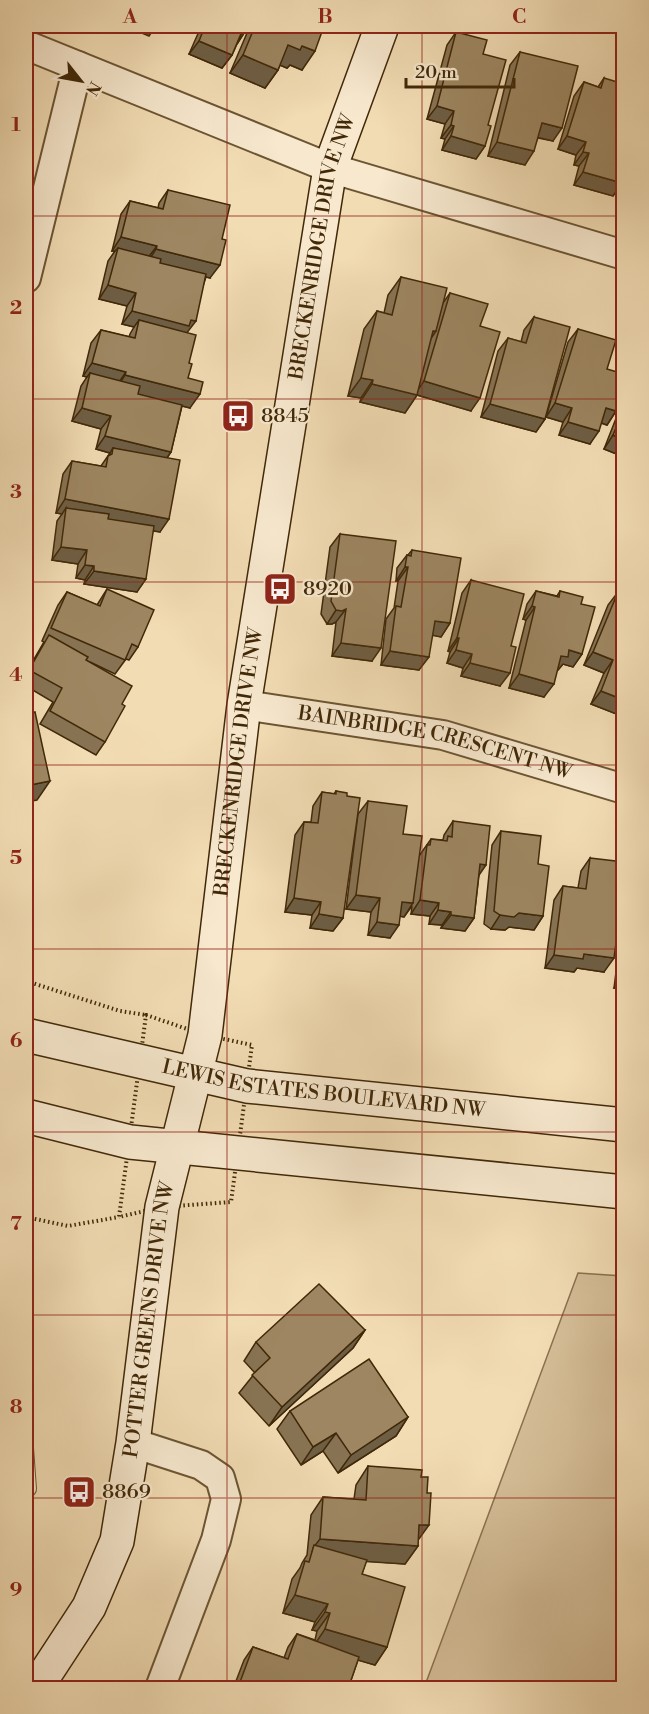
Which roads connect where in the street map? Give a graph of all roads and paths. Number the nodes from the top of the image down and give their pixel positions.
1 (382, 26) edge
2 (26, 45) edge
3 (78, 66) junction
4 (330, 168) junction
5 (624, 255) edge
6 (26, 278) edge
7 (244, 705) junction
8 (624, 789) edge
9 (26, 981) edge
10 (146, 1015) dead end
11 (26, 1035) edge
12 (195, 1075) junction
13 (26, 1116) edge
14 (624, 1125) edge
15 (178, 1148) junction
16 (624, 1192) edge
17 (26, 1217) edge
18 (120, 1217) dead end
19 (133, 1443) junction
20 (26, 1448) edge
21 (26, 1492) edge
22 (36, 1689) edge
23 (160, 1689) edge

1 - 4 street, BRECKENRIDGE DRIVE NW
2 - 3 street
3 - 4 street
3 - 6 street
4 - 5 street
4 - 7 street, BRECKENRIDGE DRIVE NW
7 - 8 street, BAINBRIDGE CRESCENT NW
7 - 12 street, BRECKENRIDGE DRIVE NW
9 - 10 path
11 - 12 street, LEWIS ESTATES BOULEVARD NW
12 - 14 street, LEWIS ESTATES BOULEVARD NW
12 - 15 street, BRECKENRIDGE DRIVE NW
13 - 15 street
15 - 16 street
15 - 19 street, POTTER GREENS DRIVE NW
17 - 18 path
19 - 22 street, POTTER GREENS DRIVE NW
19 - 23 street
20 - 21 lane

